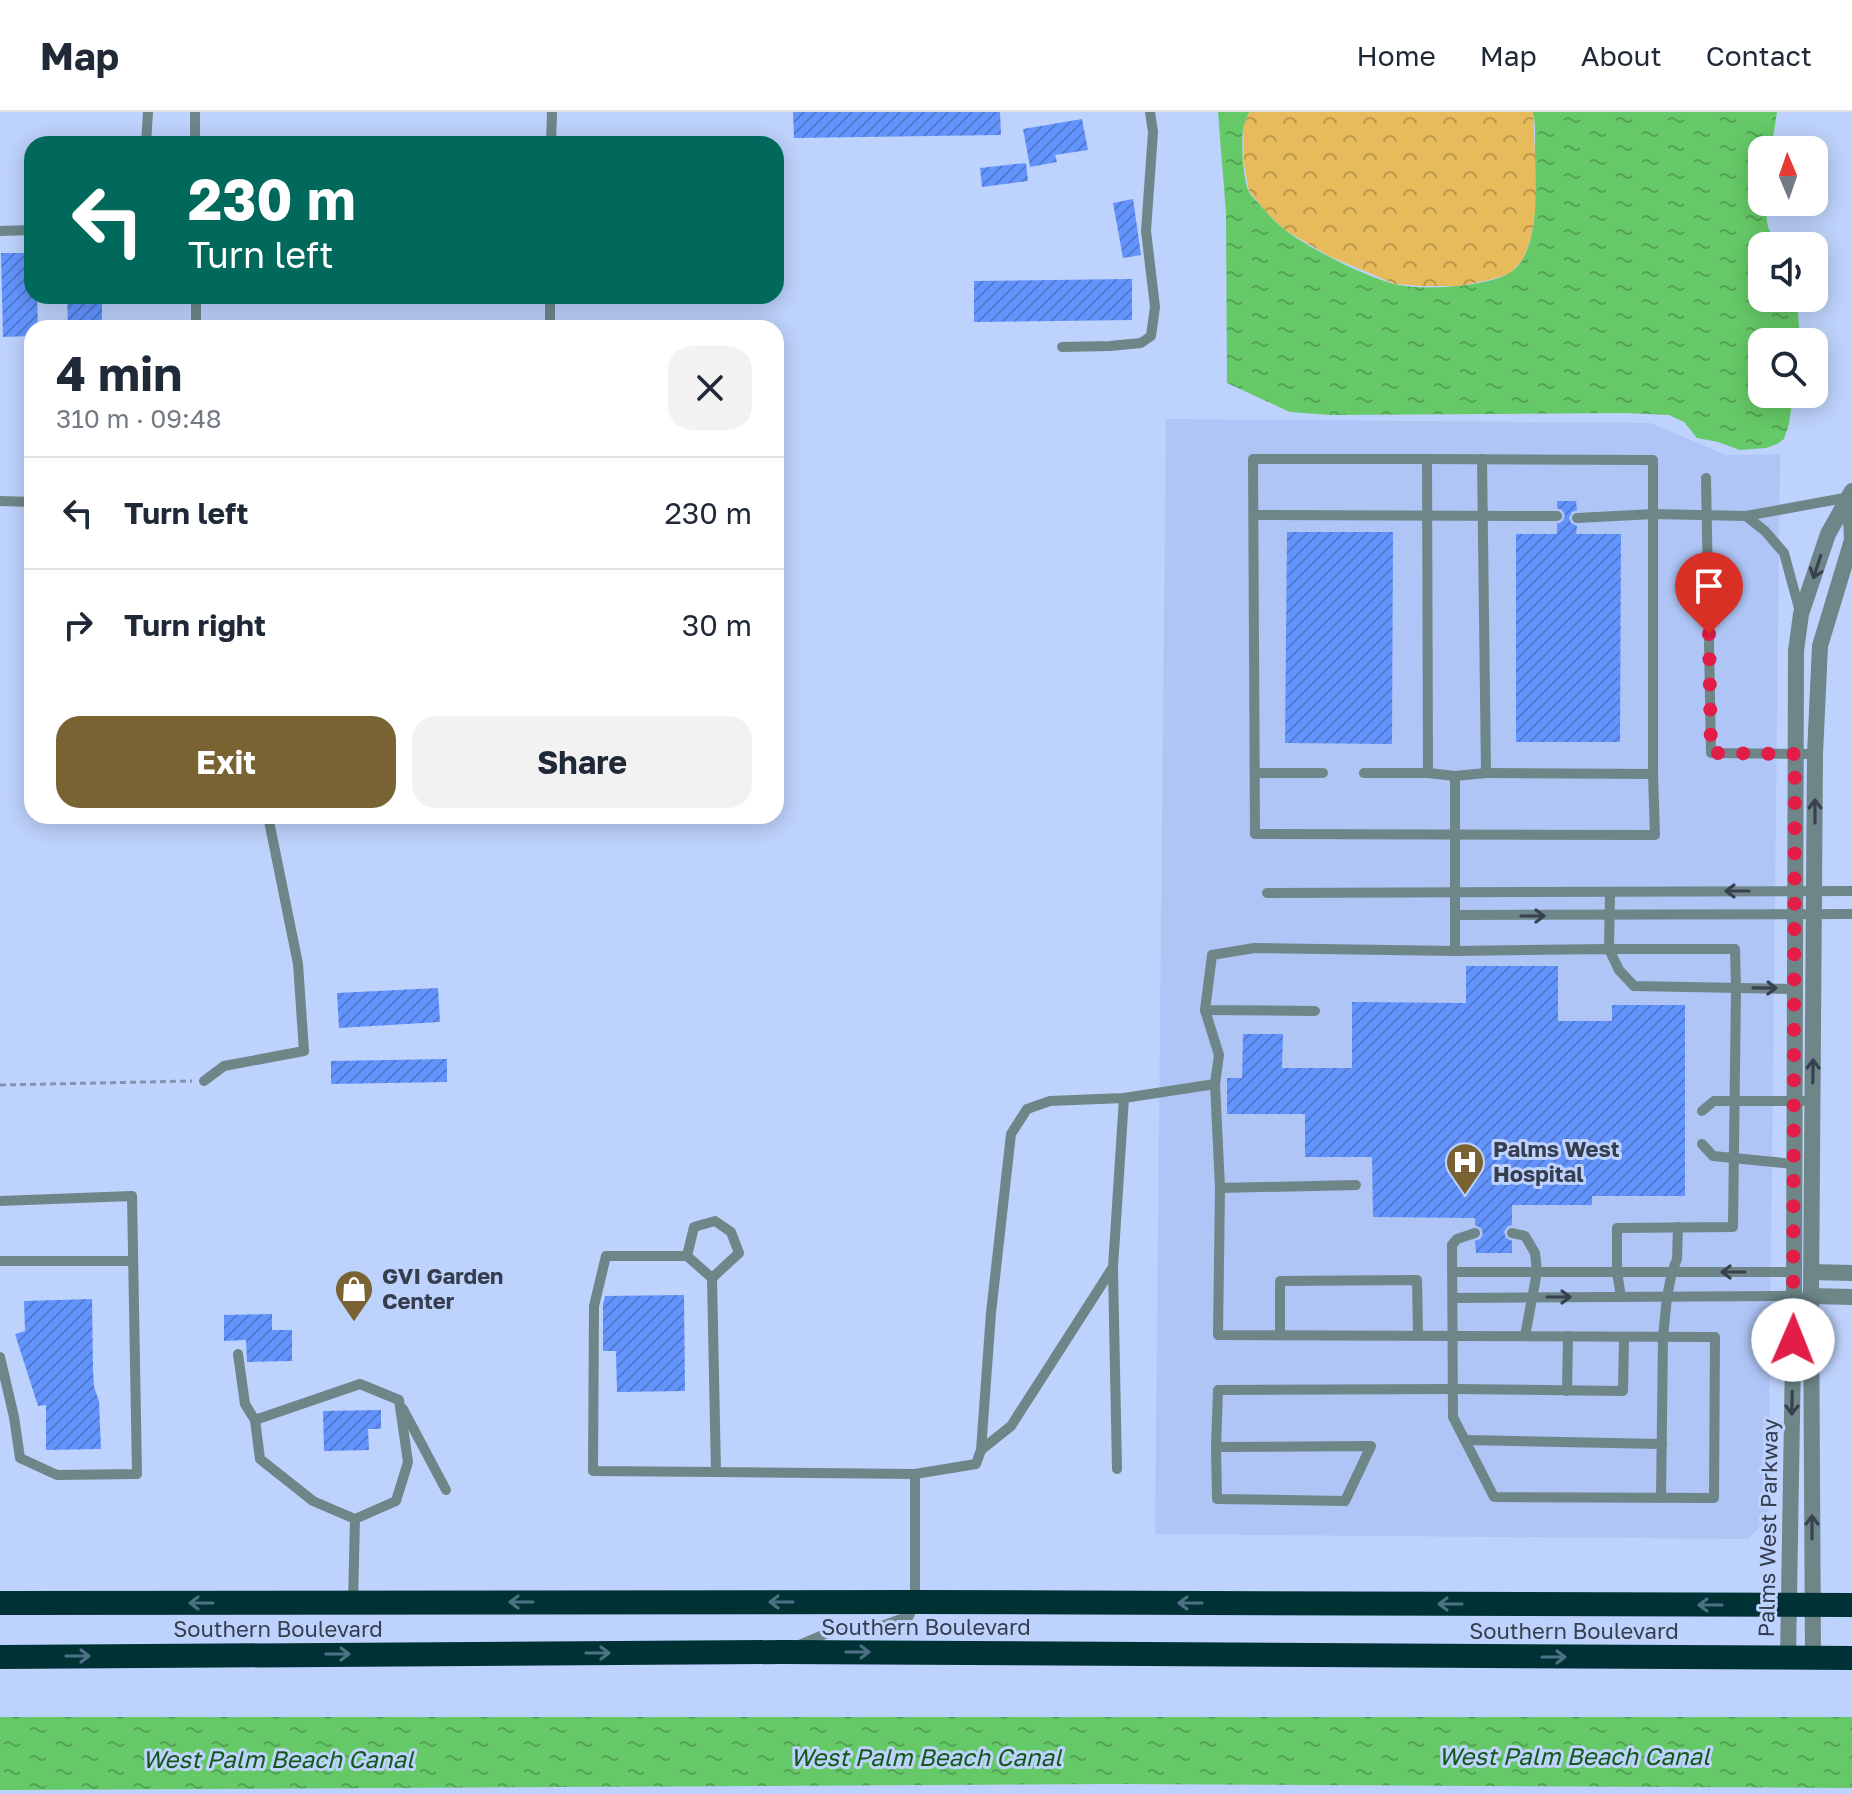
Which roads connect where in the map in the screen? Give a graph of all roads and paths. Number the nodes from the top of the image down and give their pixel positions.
1 (148, 112) edge
2 (195, 112) edge
3 (552, 112) edge
4 (1150, 112) edge
5 (146, 136) edge
6 (195, 136) edge
7 (551, 136) edge
8 (24, 230) edge
9 (0, 231) edge
10 (1062, 347) dead end
11 (1427, 459) junction
12 (1482, 459) junction
13 (1706, 478) dead end
14 (1851, 495) edge
15 (0, 501) edge
16 (24, 502) edge
17 (1654, 514) junction
18 (1707, 514) junction
19 (1254, 515) junction
20 (1428, 515) junction
21 (1482, 515) junction
22 (1557, 516) dead end
23 (1746, 516) junction
24 (1577, 518) dead end
25 (1801, 614) junction
26 (1795, 754) junction
27 (1815, 754) junction
28 (1255, 773) junction
29 (1323, 773) dead end
30 (1364, 773) dead end
31 (1428, 773) junction
32 (1486, 773) junction
33 (1653, 774) junction
34 (1455, 776) junction
35 (270, 824) edge
36 (1454, 833) junction
37 (1795, 891) junction
38 (1815, 891) junction
39 (1852, 891) edge
40 (1455, 892) junction
41 (1610, 892) junction
42 (1267, 893) dead end
43 (1852, 914) edge
44 (1455, 915) junction
45 (1611, 915) junction
46 (1794, 915) junction
47 (1814, 915) junction
48 (1609, 949) junction
49 (1455, 951) junction
50 (1736, 988) junction
51 (1794, 989) junction
52 (1205, 1010) junction
53 (1315, 1011) dead end
54 (204, 1081) joint
55 (1215, 1084) junction
56 (0, 1085) edge
57 (1124, 1098) junction
58 (1734, 1101) junction
59 (1794, 1101) junction
60 (1812, 1101) junction
61 (1702, 1111) dead end
62 (1702, 1144) dead end
63 (1733, 1158) junction
64 (1794, 1164) junction
65 (1356, 1185) dead end
66 (1220, 1188) junction
67 (0, 1201) edge
68 (1678, 1227) junction
69 (1475, 1233) dead end
70 (1512, 1233) dead end
71 (687, 1256) junction
72 (0, 1261) edge
73 (133, 1261) junction
74 (1113, 1267) junction
75 (1452, 1272) junction
76 (1537, 1272) junction
77 (1617, 1272) junction
78 (1672, 1272) junction
79 (1794, 1272) junction
80 (1811, 1272) junction
81 (1852, 1273) edge
82 (712, 1278) junction
83 (1794, 1296) junction
84 (1811, 1296) junction
85 (1533, 1297) junction
86 (1621, 1297) junction
87 (1667, 1297) junction
88 (1852, 1297) edge
89 (1453, 1298) junction
90 (1280, 1335) junction
91 (1418, 1335) junction
92 (1453, 1335) junction
93 (1525, 1336) junction
94 (1568, 1336) junction
95 (1624, 1337) junction
96 (1663, 1337) junction
97 (238, 1354) dead end
98 (0, 1357) edge
99 (1453, 1389) junction
100 (1567, 1391) junction
101 (399, 1400) junction
102 (255, 1420) junction
103 (1465, 1440) junction
104 (1662, 1444) junction
105 (1216, 1447) junction
106 (981, 1450) junction
107 (1117, 1469) dead end
108 (716, 1472) junction
109 (915, 1474) junction
110 (446, 1490) dead end
111 (1661, 1498) junction
112 (355, 1519) junction
113 (353, 1602) junction
114 (915, 1602) junction
115 (0, 1603) edge
116 (1800, 1605) junction
117 (1852, 1605) edge
118 (782, 1652) junction
119 (0, 1657) edge
120 (1800, 1658) junction
121 (1852, 1658) edge

1 - 5 lane
2 - 6 lane
3 - 7 lane
4 - 10 lane
8 - 9 lane
11 - 12 lane
11 - 19 lane
11 - 20 lane
12 - 17 lane
12 - 21 lane
13 - 18 lane
14 - 23 lane
14 -> 25 street, Palms West Parkway
14 - 27 street, Palms West Parkway
15 - 16 lane
17 - 18 lane
17 - 24 lane
17 - 33 lane
18 - 23 lane
18 - 26 lane
19 - 20 lane
19 - 28 lane
20 - 21 lane
20 - 31 lane
21 - 22 lane
21 - 32 lane
23 - 25 lane
25 - 26 street, Palms West Parkway
26 - 27 lane
26 - 37 street, Palms West Parkway
38 -> 27 street, Palms West Parkway
28 - 29 lane
28 - 36 lane
30 - 31 lane
31 - 34 lane
32 - 33 lane
32 - 34 lane
33 - 36 lane
34 - 36 lane
35 - 54 lane
36 - 40 lane
37 - 38 lane
37 -> 41 lane
37 - 46 street, Palms West Parkway
38 - 39 lane
38 - 47 street, Palms West Parkway
40 - 41 lane
40 - 42 lane
40 - 44 lane
41 - 45 lane
43 - 47 lane
44 -> 45 lane
44 - 49 lane
45 - 46 lane
45 - 48 lane
46 - 47 lane
46 - 51 street, Palms West Parkway
60 -> 47 street, Palms West Parkway
48 - 49 lane
48 - 50 lane
48 - 50 lane
49 - 52 lane
50 -> 51 lane
50 - 58 lane
51 - 59 street, Palms West Parkway
52 - 53 lane
52 - 55 lane
54 - 56 path
55 - 57 lane
55 - 66 lane
57 - 74 lane
57 - 106 lane
58 - 59 lane
58 - 61 lane
58 - 63 lane
59 - 60 lane
59 - 64 street, Palms West Parkway
60 - 80 street, Palms West Parkway
62 - 63 lane
63 - 64 lane
63 - 68 lane
64 - 79 street, Palms West Parkway
65 - 66 lane
66 - 90 lane
67 - 73 lane
68 - 77 lane
68 - 78 lane
69 - 75 lane
70 - 76 lane
71 - 82 lane
71 - 82 lane
71 - 108 lane
72 - 73 lane
73 - 98 lane
74 - 106 lane
74 - 107 lane
75 - 76 lane
75 - 89 lane
76 - 77 lane
76 - 85 lane
77 - 78 lane
77 - 86 lane
79 -> 78 lane
78 - 87 lane
79 - 80 lane
79 - 83 street, Palms West Parkway
80 - 81 street
80 - 84 street, Palms West Parkway
82 - 108 lane
83 - 84 lane
83 - 87 lane
83 -> 116 street, Palms West Parkway
84 - 88 street
116 -> 84 street, Palms West Parkway
85 -> 86 lane
85 - 89 lane
85 - 93 lane
86 - 87 lane
87 - 96 lane
89 - 92 lane
90 - 91 lane
90 - 91 lane
91 - 92 lane
92 - 93 lane
92 - 99 lane
93 - 94 lane
94 - 95 lane
94 - 100 lane
95 - 96 lane
95 - 100 lane
96 - 104 lane
96 - 111 lane
97 - 102 lane
99 - 100 lane
99 - 103 lane
99 - 105 lane
101 - 102 lane
101 - 110 lane
101 - 112 lane
102 - 112 lane
103 - 104 lane
103 - 111 lane
104 - 111 lane
105 - 105 lane
106 - 109 lane
108 - 109 lane
109 - 114 lane
112 - 113 lane
114 -> 113 highway, Southern Boulevard
113 -> 115 highway, Southern Boulevard
116 -> 114 highway, Southern Boulevard
114 - 118 lane
116 - 117 highway, Southern Boulevard
116 - 120 street, Palms West Parkway
116 - 120 street, Palms West Parkway
119 -> 118 highway, Southern Boulevard
118 -> 120 highway, Southern Boulevard
120 - 121 highway, Southern Boulevard

